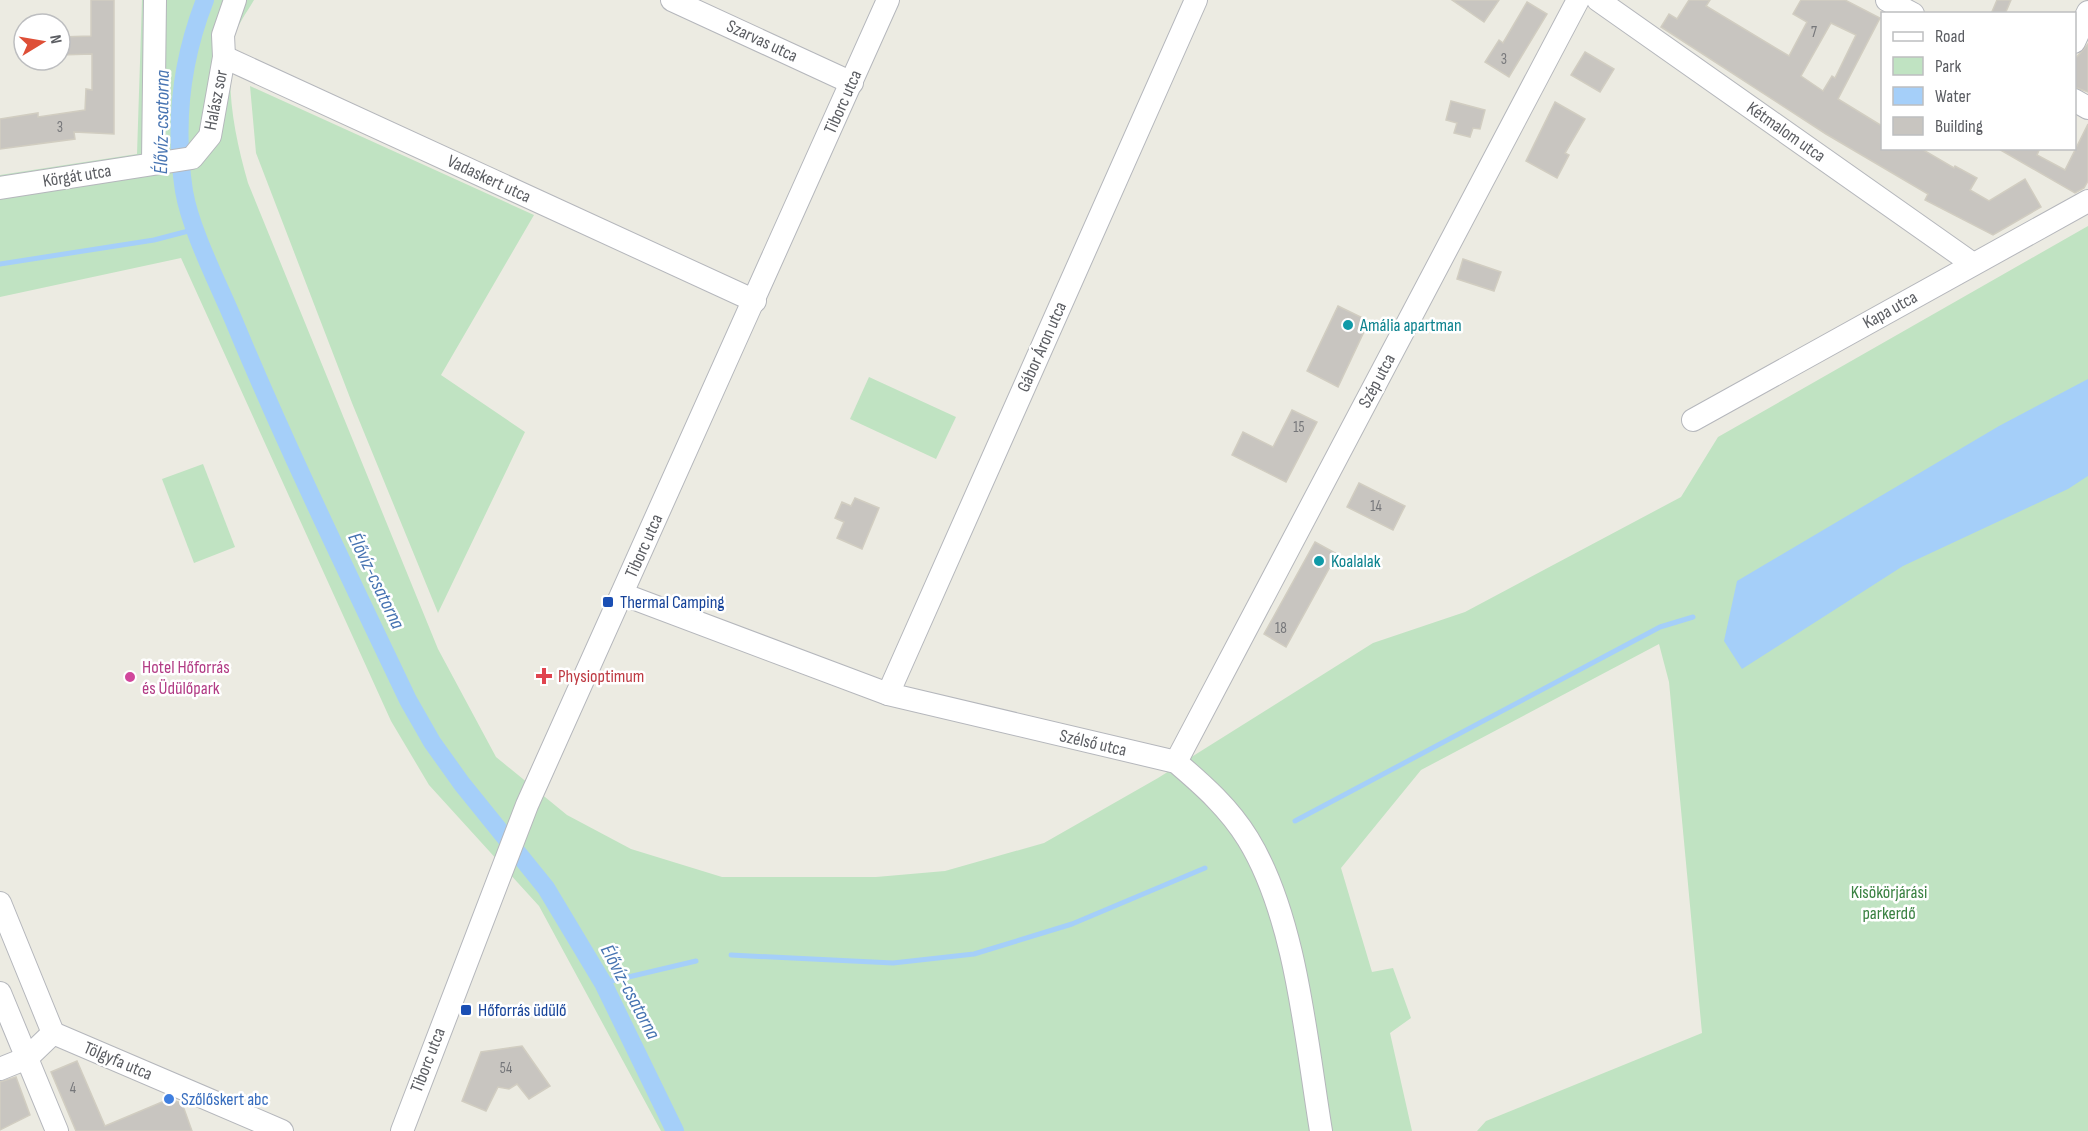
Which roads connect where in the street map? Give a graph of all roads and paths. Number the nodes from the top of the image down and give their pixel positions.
1 (155, 0) edge
2 (235, 0) edge
3 (672, 0) edge
4 (888, 0) edge
5 (1196, 0) edge
6 (1578, 0) edge
7 (1598, 0) edge
8 (1887, 0) edge
9 (1909, 12) edge
10 (2088, 12) edge
11 (2076, 38) edge
12 (224, 57) junction
13 (852, 82) junction
14 (161, 161) junction
15 (0, 188) edge
16 (2088, 201) edge
17 (1973, 264) junction
18 (755, 301) junction
19 (1693, 420) dead end
20 (622, 594) junction
21 (888, 694) junction
22 (1176, 762) junction
23 (0, 903) edge
24 (0, 993) edge
25 (53, 1033) junction
26 (27, 1058) junction
27 (0, 1069) edge
28 (57, 1131) edge
29 (282, 1131) edge
30 (402, 1131) edge
31 (1321, 1131) edge

1 - 14 street
2 - 12 street, Halász sor
3 - 13 street, Szarvas utca
4 - 13 street, Tiborc utca
5 - 21 street, Gábor Áron utca
6 - 22 street, Szép utca
7 - 17 street, Kétmalom utca
8 - 9 street
10 - 11 street
12 - 14 street, Halász sor
12 - 18 street, Vadaskert utca
13 - 18 street, Tiborc utca
14 - 15 street, Körgát utca
16 - 17 street, Kapa utca
17 - 19 street, Kapa utca
18 - 20 street, Tiborc utca
20 - 21 street, Szélső utca
20 - 30 street, Tiborc utca
21 - 22 street, Szélső utca
22 - 31 street, Szélső utca
23 - 25 street
24 - 26 street
25 - 26 street
25 - 29 street, Tölgyfa utca
26 - 27 street
26 - 28 street

